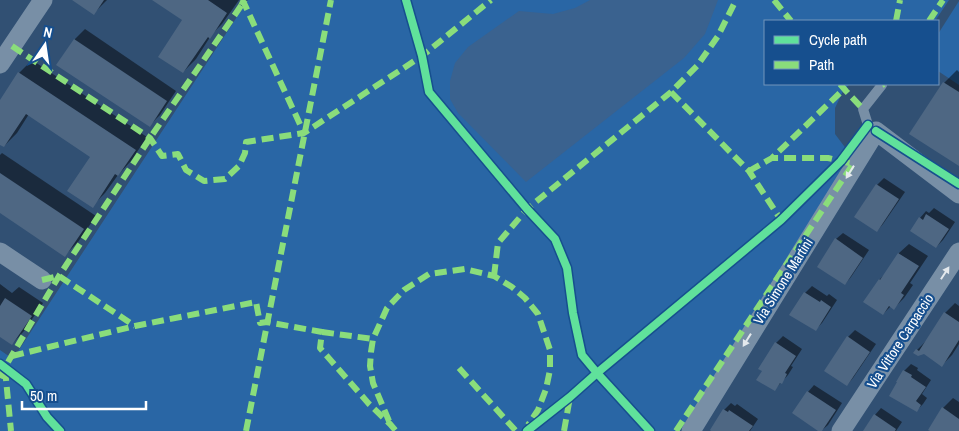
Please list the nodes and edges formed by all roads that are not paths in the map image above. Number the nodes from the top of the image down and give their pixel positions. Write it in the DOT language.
graph roads {
  1 [pos="43,0"];
  2 [pos="0,64"];
  3 [pos="882,85"];
  4 [pos="876,131"];
  5 [pos="959,194"];
  6 [pos="0,252"];
  7 [pos="959,252"];
  8 [pos="42,280"];
  9 [pos="691,431"];
  10 [pos="841,431"];
  1 -- 2 [label="street"];
  3 -- 4 [label="lane"];
  4 -- 5 [label="street"];
  4 -- 9 [label="street, Via Simone Martini, one-way"];
  6 -- 8 [label="street"];
  10 -- 7 [label="street, Via Vittore Carpaccio, one-way"];
}
